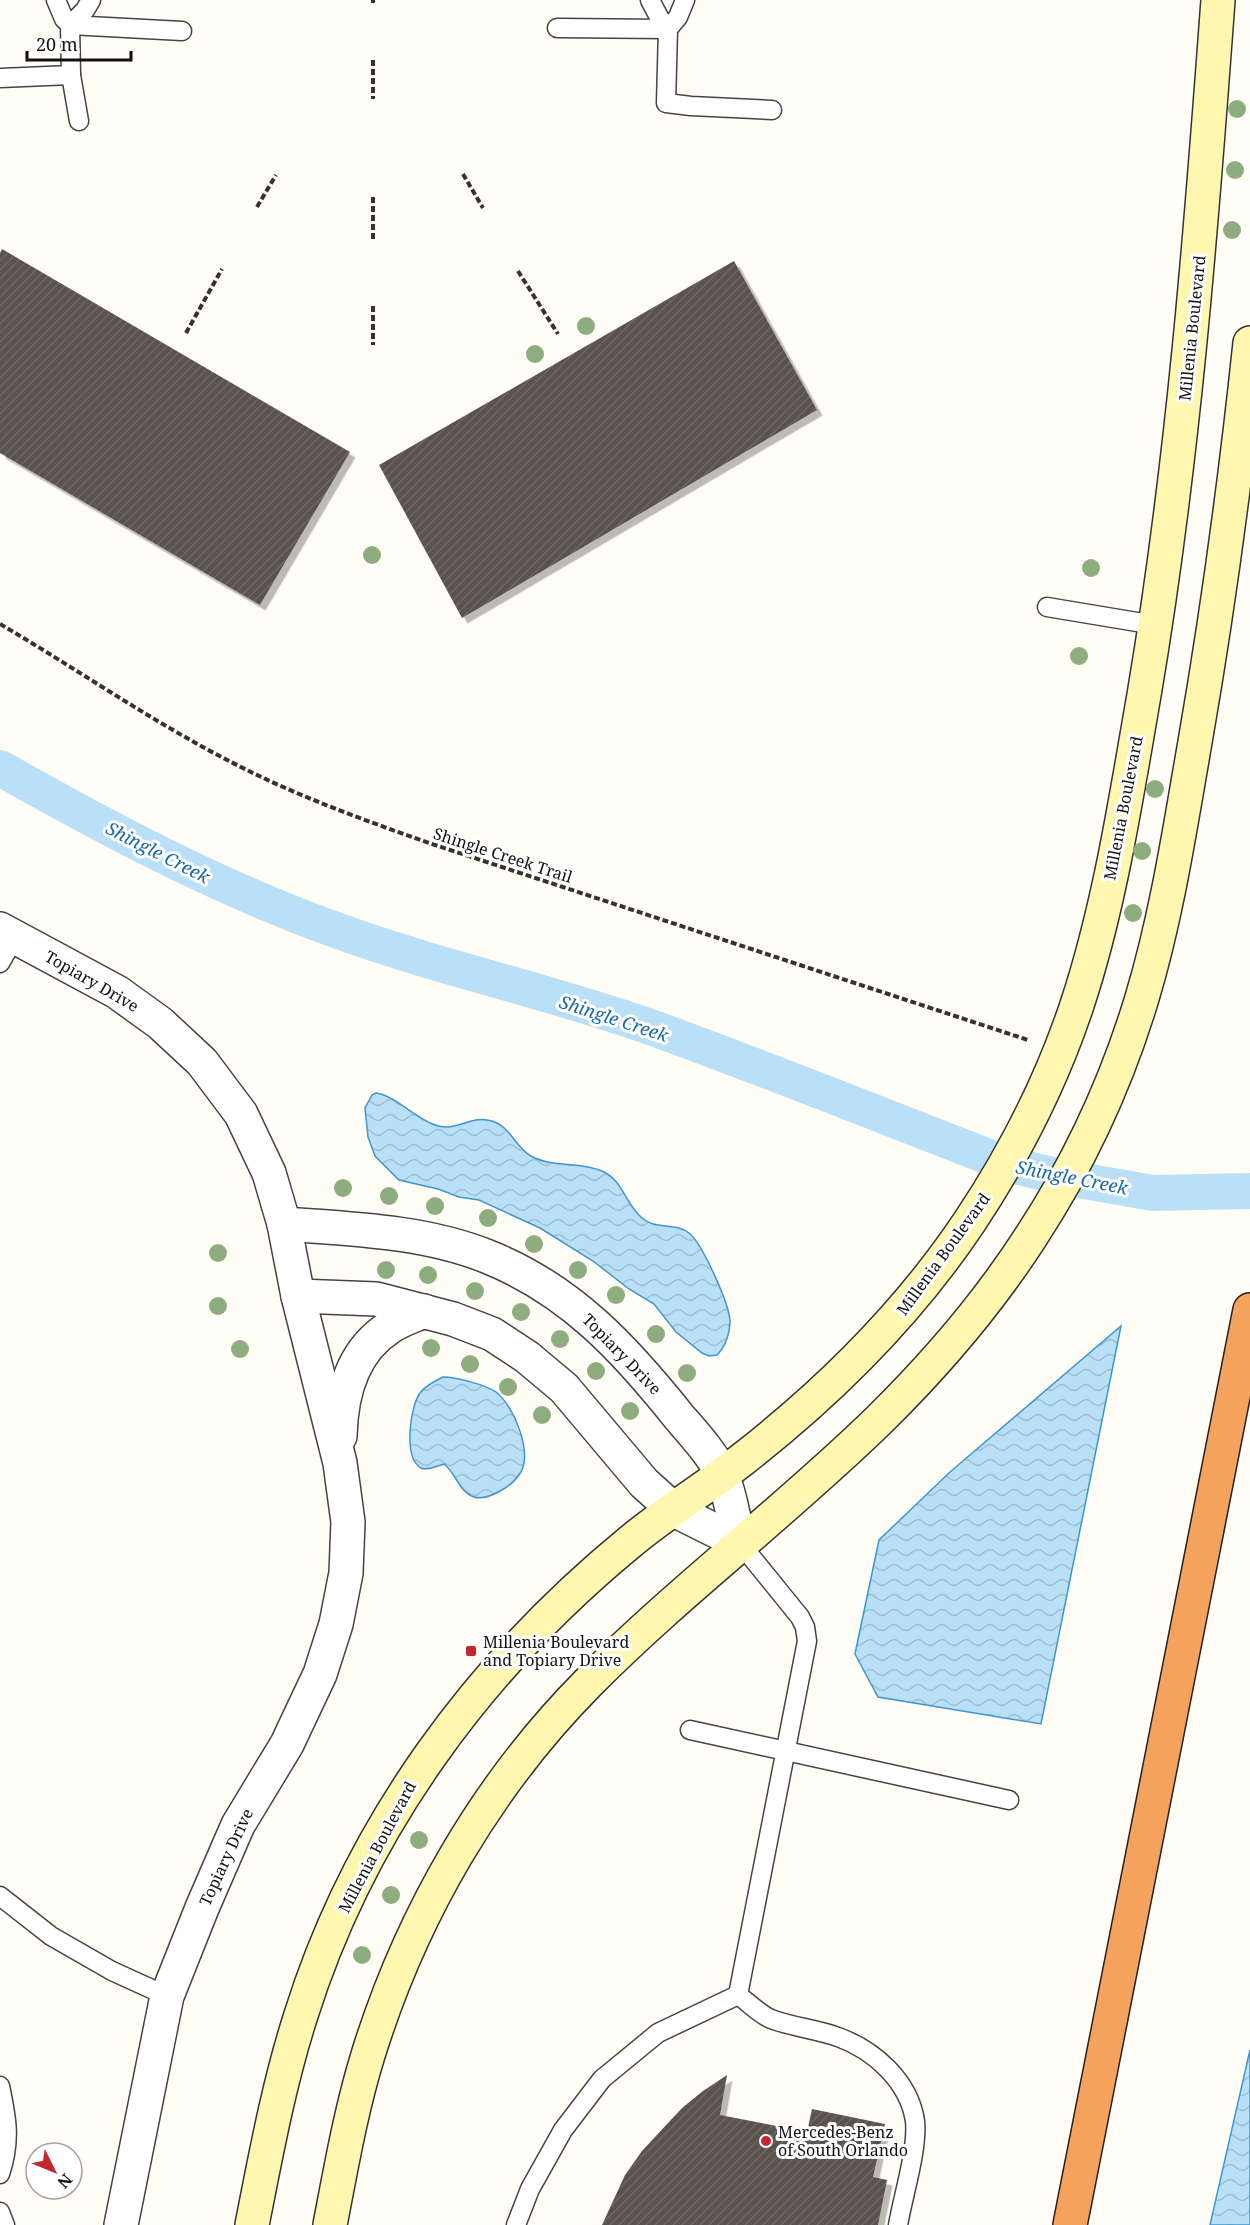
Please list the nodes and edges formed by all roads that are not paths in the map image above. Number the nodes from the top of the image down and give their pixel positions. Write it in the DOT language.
graph roads {
  1 [pos="56,0"];
  2 [pos="91,0"];
  3 [pos="650,0"];
  4 [pos="685,0"];
  5 [pos="1218,0"];
  6 [pos="70,25"];
  7 [pos="557,28"];
  8 [pos="668,29"];
  9 [pos="182,31"];
  10 [pos="71,75"];
  11 [pos="0,78"];
  12 [pos="772,110"];
  13 [pos="79,121"];
  14 [pos="1250,342"];
  15 [pos="1047,607"];
  16 [pos="1155,625"];
  17 [pos="5,943"];
  18 [pos="284,1224"];
  19 [pos="298,1296"];
  20 [pos="1250,1310"];
  21 [pos="424,1311"];
  22 [pos="340,1463"];
  23 [pos="722,1475"];
  24 [pos="674,1510"];
  25 [pos="740,1543"];
  26 [pos="690,1730"];
  27 [pos="785,1752"];
  28 [pos="1009,1800"];
  29 [pos="0,1896"];
  30 [pos="738,1995"];
  31 [pos="168,1996"];
  32 [pos="0,2086"];
  33 [pos="0,2174"];
  34 [pos="0,2212"];
  35 [pos="5,2225"];
  36 [pos="121,2225"];
  37 [pos="252,2225"];
  38 [pos="330,2225"];
  39 [pos="516,2225"];
  40 [pos="898,2225"];
  41 [pos="1070,2225"];
  1 -- 6 [label="lane"];
  2 -- 6 [label="lane"];
  3 -- 8 [label="lane"];
  4 -- 8 [label="lane"];
  5 -- 16 [label="street, Millenia Boulevard"];
  6 -- 9 [label="lane"];
  6 -- 10 [label="lane"];
  7 -- 8 [label="lane"];
  8 -- 12 [label="lane"];
  10 -- 11 [label="lane"];
  10 -- 13 [label="lane"];
  14 -- 25 [label="street"];
  15 -- 16 [label="lane"];
  16 -- 23 [label="street, Millenia Boulevard"];
  17 -- 18 [label="street, Topiary Drive"];
  18 -- 19 [label="street, Topiary Drive"];
  18 -- 23 [label="street, Topiary Drive"];
  19 -- 21 [label="street"];
  19 -- 22 [label="street, Topiary Drive"];
  20 -- 41 [label="highway"];
  21 -- 22 [label="street, Topiary Drive"];
  21 -- 24 [label="street"];
  22 -- 31 [label="street, Topiary Drive"];
  23 -- 24 [label="street, Millenia Boulevard"];
  23 -- 25 [label="street, Topiary Drive"];
  24 -- 25 [label="street"];
  24 -- 37 [label="street, Millenia Boulevard"];
  25 -- 27 [label="lane"];
  25 -- 38 [label="street"];
  26 -- 27 [label="lane"];
  27 -- 28 [label="lane"];
  27 -- 30 [label="lane"];
  29 -- 31 [label="lane"];
  30 -- 39 [label="lane"];
  30 -- 40 [label="lane"];
  31 -- 36 [label="street, Topiary Drive"];
  32 -- 33 [label="lane"];
  34 -- 35 [label="lane"];
}
